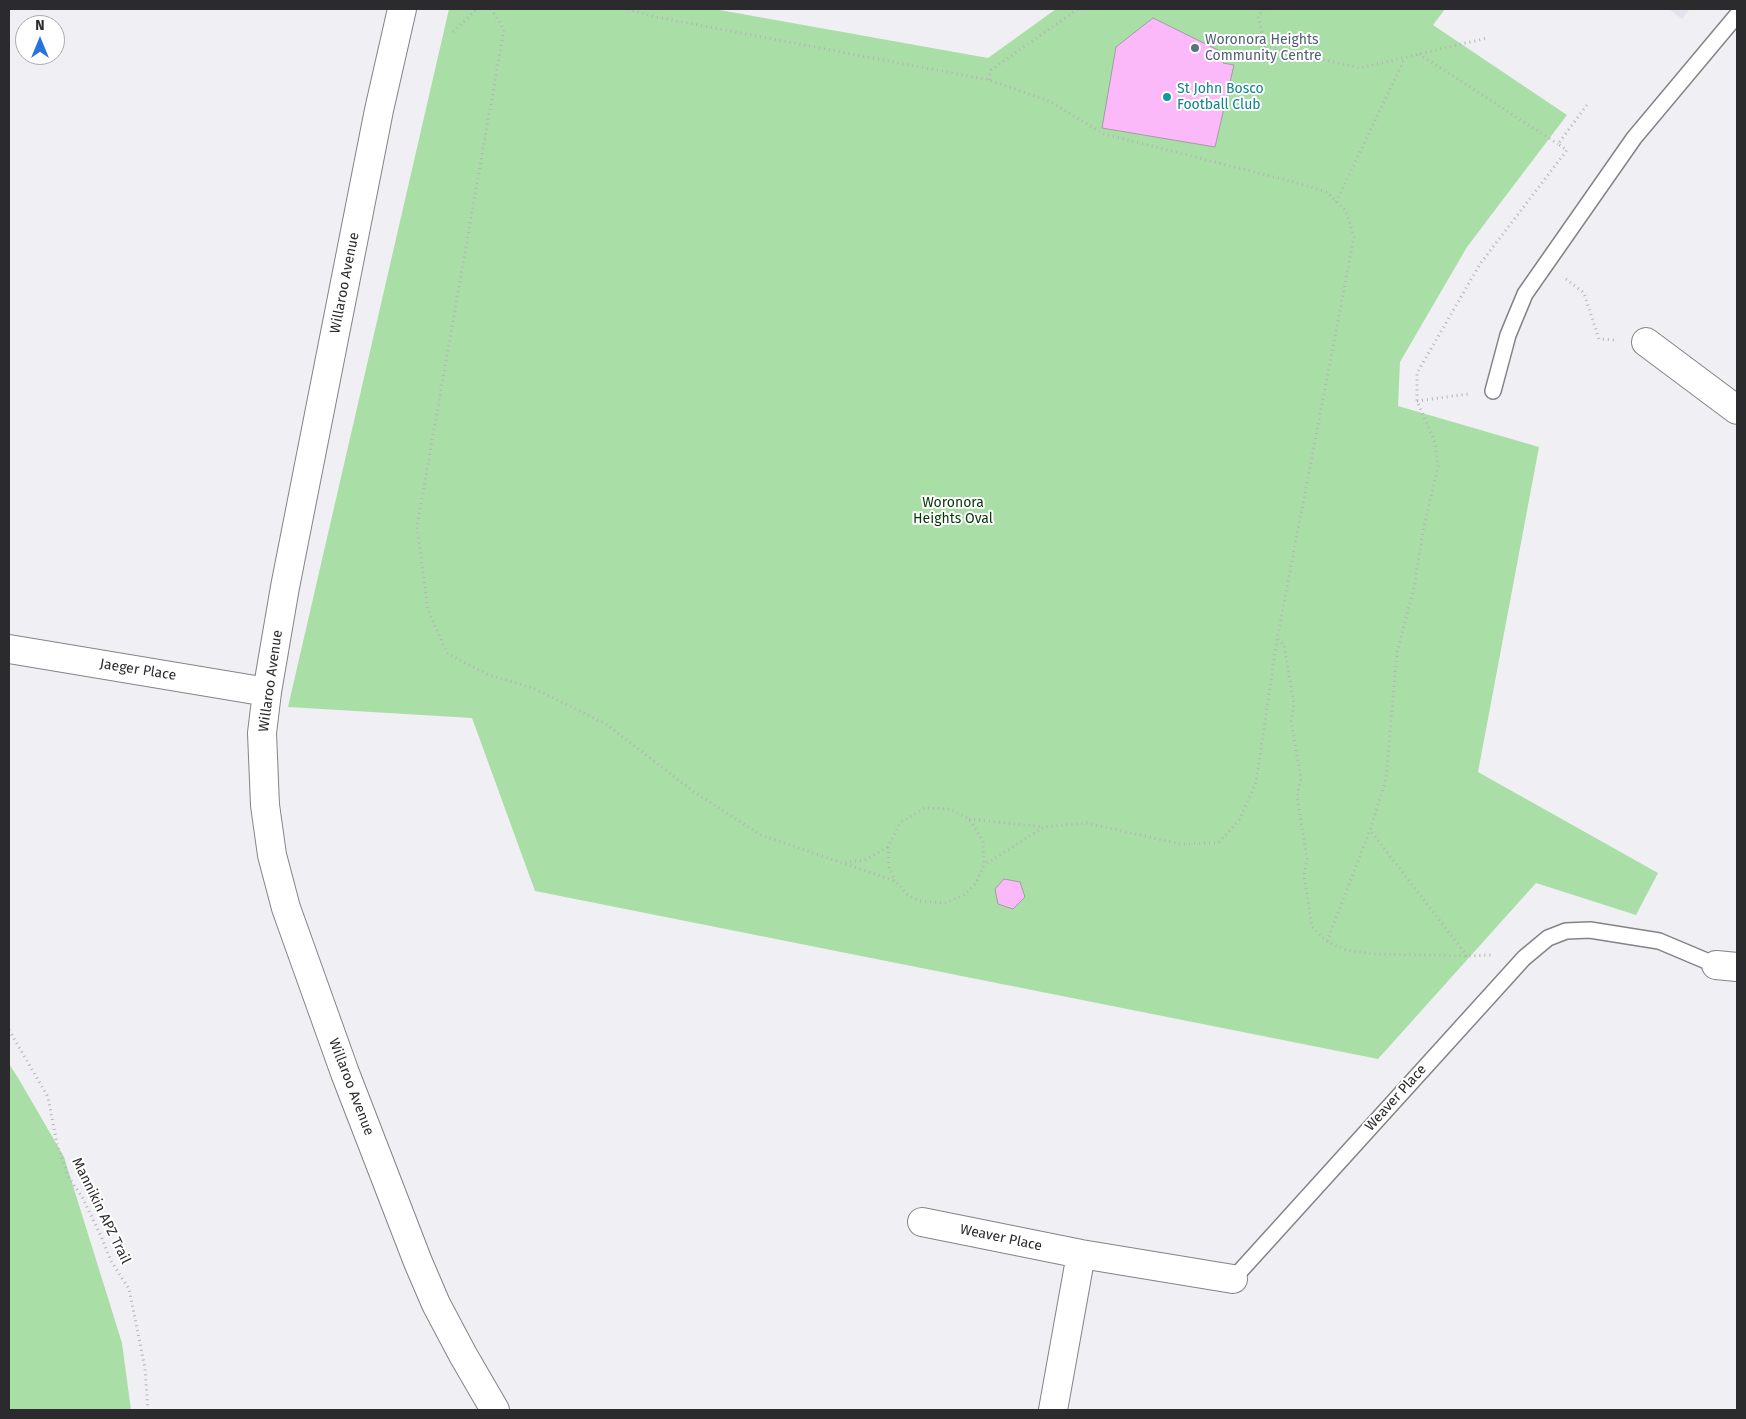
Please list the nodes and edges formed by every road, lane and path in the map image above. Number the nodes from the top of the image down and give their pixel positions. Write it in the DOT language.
graph roads {
  1 [pos="402,9"];
  2 [pos="477,9"];
  3 [pos="492,9"];
  4 [pos="628,9"];
  5 [pos="1078,9"];
  6 [pos="1264,9"];
  7 [pos="1737,15"];
  8 [pos="453,32"];
  9 [pos="1487,38"];
  10 [pos="1419,54"];
  11 [pos="1406,58"];
  12 [pos="988,80"];
  13 [pos="1587,105"];
  14 [pos="1558,144"];
  15 [pos="1336,202"];
  16 [pos="1545,264"];
  17 [pos="1646,342"];
  18 [pos="1493,391"];
  19 [pos="1417,401"];
  20 [pos="1737,410"];
  21 [pos="1277,639"];
  22 [pos="9,649"];
  23 [pos="267,692"];
  24 [pos="969,819"];
  25 [pos="1044,827"];
  26 [pos="1370,830"];
  27 [pos="888,847"];
  28 [pos="842,862"];
  29 [pos="984,865"];
  30 [pos="895,881"];
  31 [pos="1326,941"];
  32 [pos="1467,956"];
  33 [pos="1524,958"];
  34 [pos="1727,966"];
  35 [pos="9,1030"];
  36 [pos="922,1222"];
  37 [pos="1081,1254"];
  38 [pos="1233,1279"];
  39 [pos="148,1410"];
  40 [pos="495,1410"];
  41 [pos="1053,1410"];
  1 -- 23 [label="street, Willaroo Avenue"];
  2 -- 8 [label="path"];
  3 -- 28 [label="path"];
  4 -- 12 [label="path"];
  5 -- 12 [label="path"];
  6 -- 11 [label="path"];
  7 -- 16 [label="lane"];
  9 -- 10 [label="path"];
  10 -- 11 [label="path"];
  10 -- 14 [label="path"];
  11 -- 15 [label="path"];
  12 -- 15 [label="path"];
  13 -- 14 [label="path"];
  14 -- 19 [label="path"];
  15 -- 21 [label="path"];
  16 -- 17 [label="path"];
  16 -- 18 [label="lane"];
  17 -- 20 [label="street"];
  18 -- 19 [label="path"];
  19 -- 26 [label="path"];
  21 -- 25 [label="path"];
  21 -- 31 [label="path"];
  22 -- 23 [label="street, Jaeger Place"];
  23 -- 40 [label="street, Willaroo Avenue"];
  24 -- 25 [label="path"];
  24 -- 27 [label="path"];
  24 -- 29 [label="path"];
  25 -- 29 [label="path"];
  26 -- 31 [label="path"];
  26 -- 32 [label="path"];
  27 -- 28 [label="path"];
  27 -- 30 [label="path"];
  28 -- 30 [label="path"];
  29 -- 30 [label="path"];
  31 -- 32 [label="path"];
  32 -- 33 [label="path"];
  33 -- 34 [label="lane, Weaver Place"];
  33 -- 38 [label="lane, Weaver Place"];
  35 -- 39 [label="path, Mannikin APZ Trail"];
  36 -- 37 [label="street, Weaver Place"];
  37 -- 38 [label="street, Weaver Place"];
  37 -- 41 [label="street"];
}
